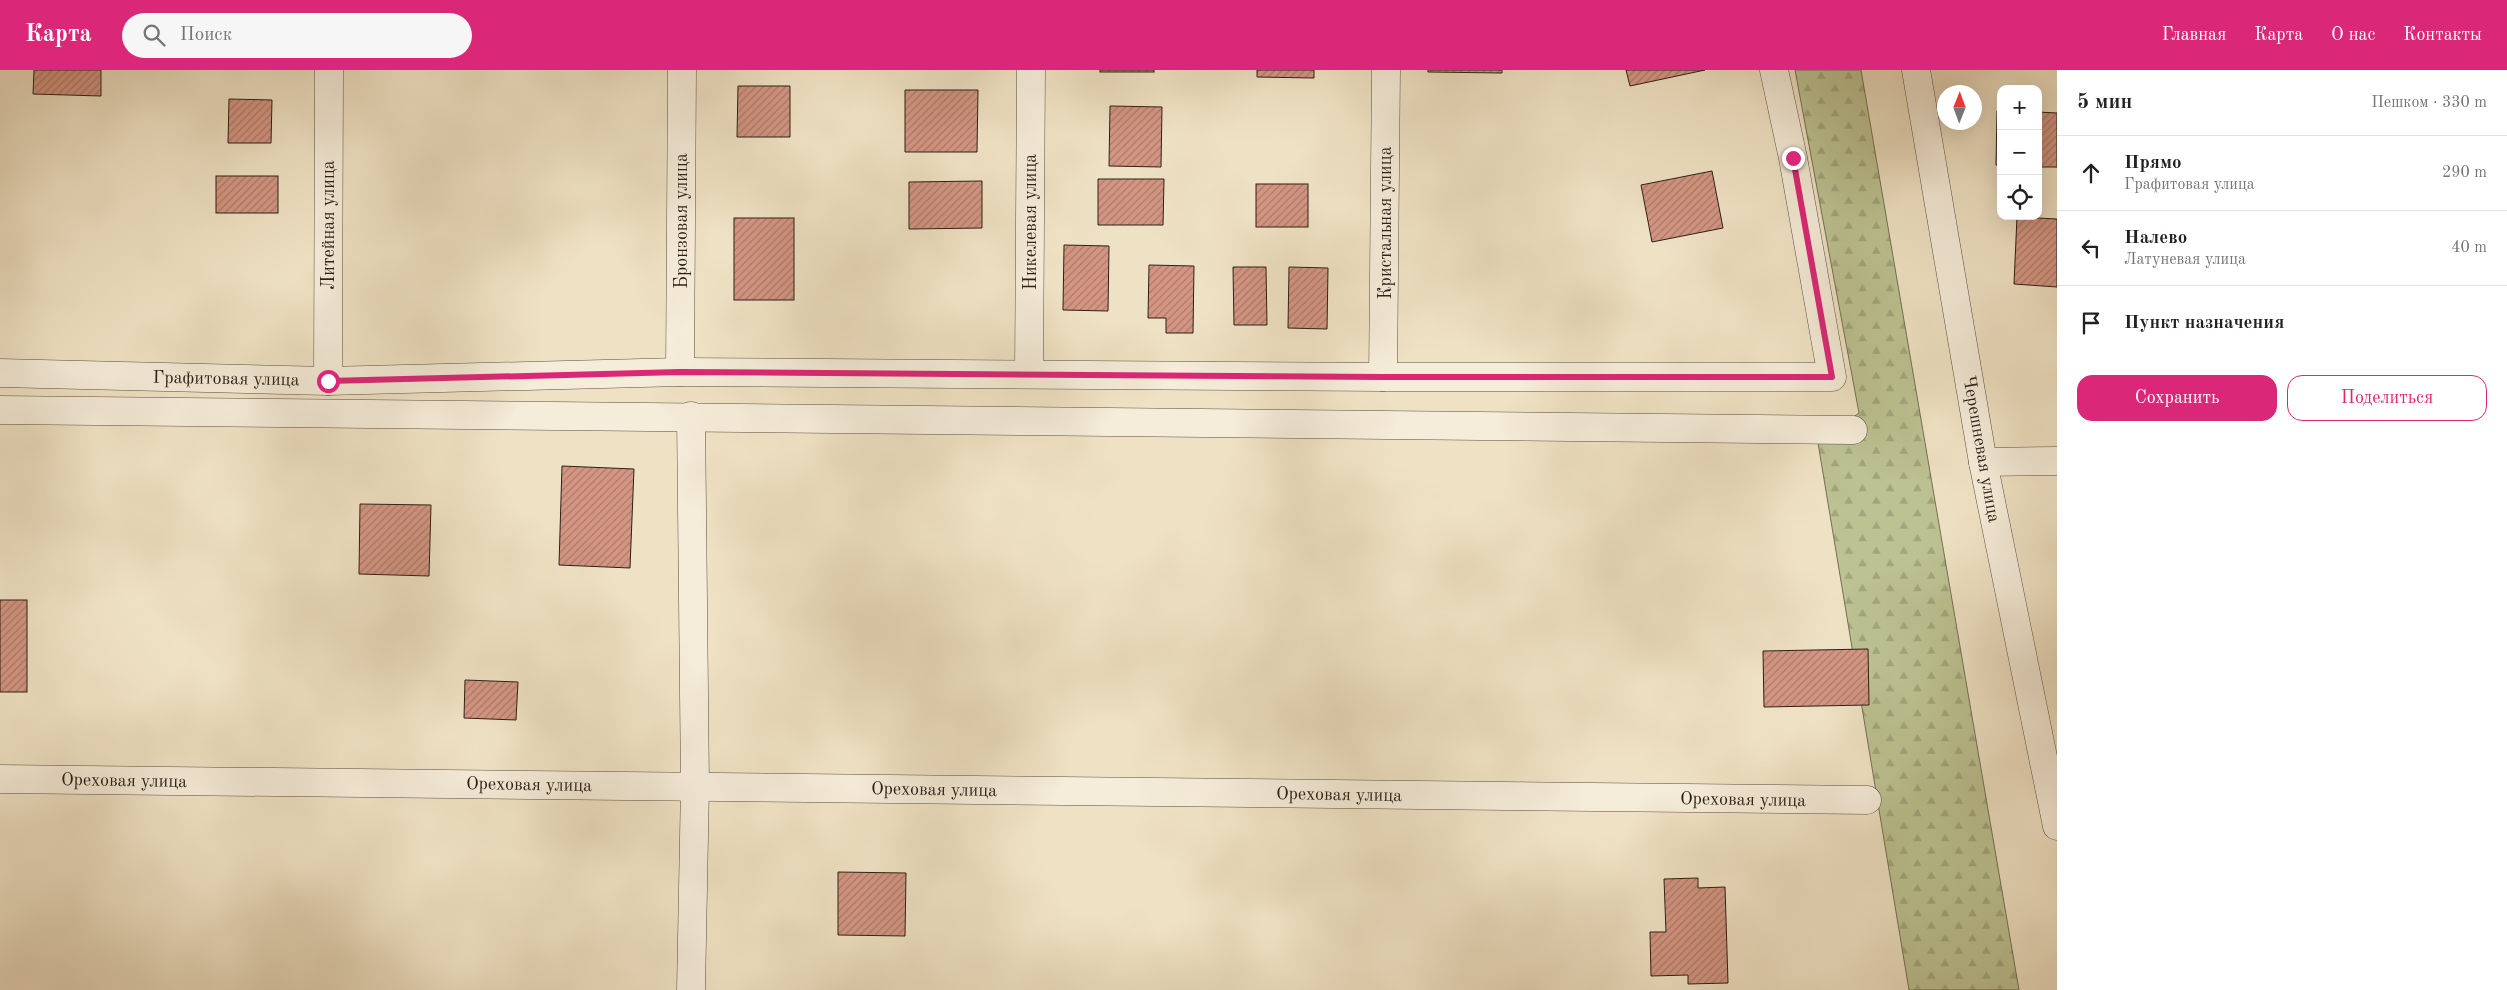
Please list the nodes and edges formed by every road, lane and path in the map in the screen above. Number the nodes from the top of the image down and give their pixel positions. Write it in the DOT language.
graph roads {
  1 [pos="328,70"];
  2 [pos="682,70"];
  3 [pos="1031,70"];
  4 [pos="1386,70"];
  5 [pos="1774,70"];
  6 [pos="1916,70"];
  7 [pos="680,372"];
  8 [pos="0,373"];
  9 [pos="1029,374"];
  10 [pos="1383,377"];
  11 [pos="328,381"];
  12 [pos="0,410"];
  13 [pos="691,416"];
  14 [pos="1853,430"];
  15 [pos="2057,461"];
  16 [pos="1983,462"];
  17 [pos="0,779"];
  18 [pos="695,786"];
  19 [pos="1867,800"];
  20 [pos="2057,826"];
  21 [pos="691,990"];
  1 -- 11 [label="street, Литейная улица"];
  2 -- 7 [label="street, Бронзовая улица"];
  3 -- 9 [label="street, Никелевая улица"];
  4 -- 10 [label="street, Кристальная улица"];
  5 -- 10 [label="street, Графитовая улица"];
  6 -- 16 [label="street, Черешневая улица"];
  7 -- 9 [label="street, Графитовая улица"];
  7 -- 11 [label="street, Графитовая улица"];
  8 -- 11 [label="street, Графитовая улица"];
  9 -- 10 [label="street, Графитовая улица"];
  12 -- 13 [label="street"];
  13 -- 14 [label="street"];
  13 -- 18 [label="street"];
  15 -- 16 [label="street"];
  16 -- 20 [label="street, Черешневая улица"];
  17 -- 18 [label="street, Ореховая улица"];
  18 -- 19 [label="street, Ореховая улица"];
  18 -- 21 [label="street"];
}
